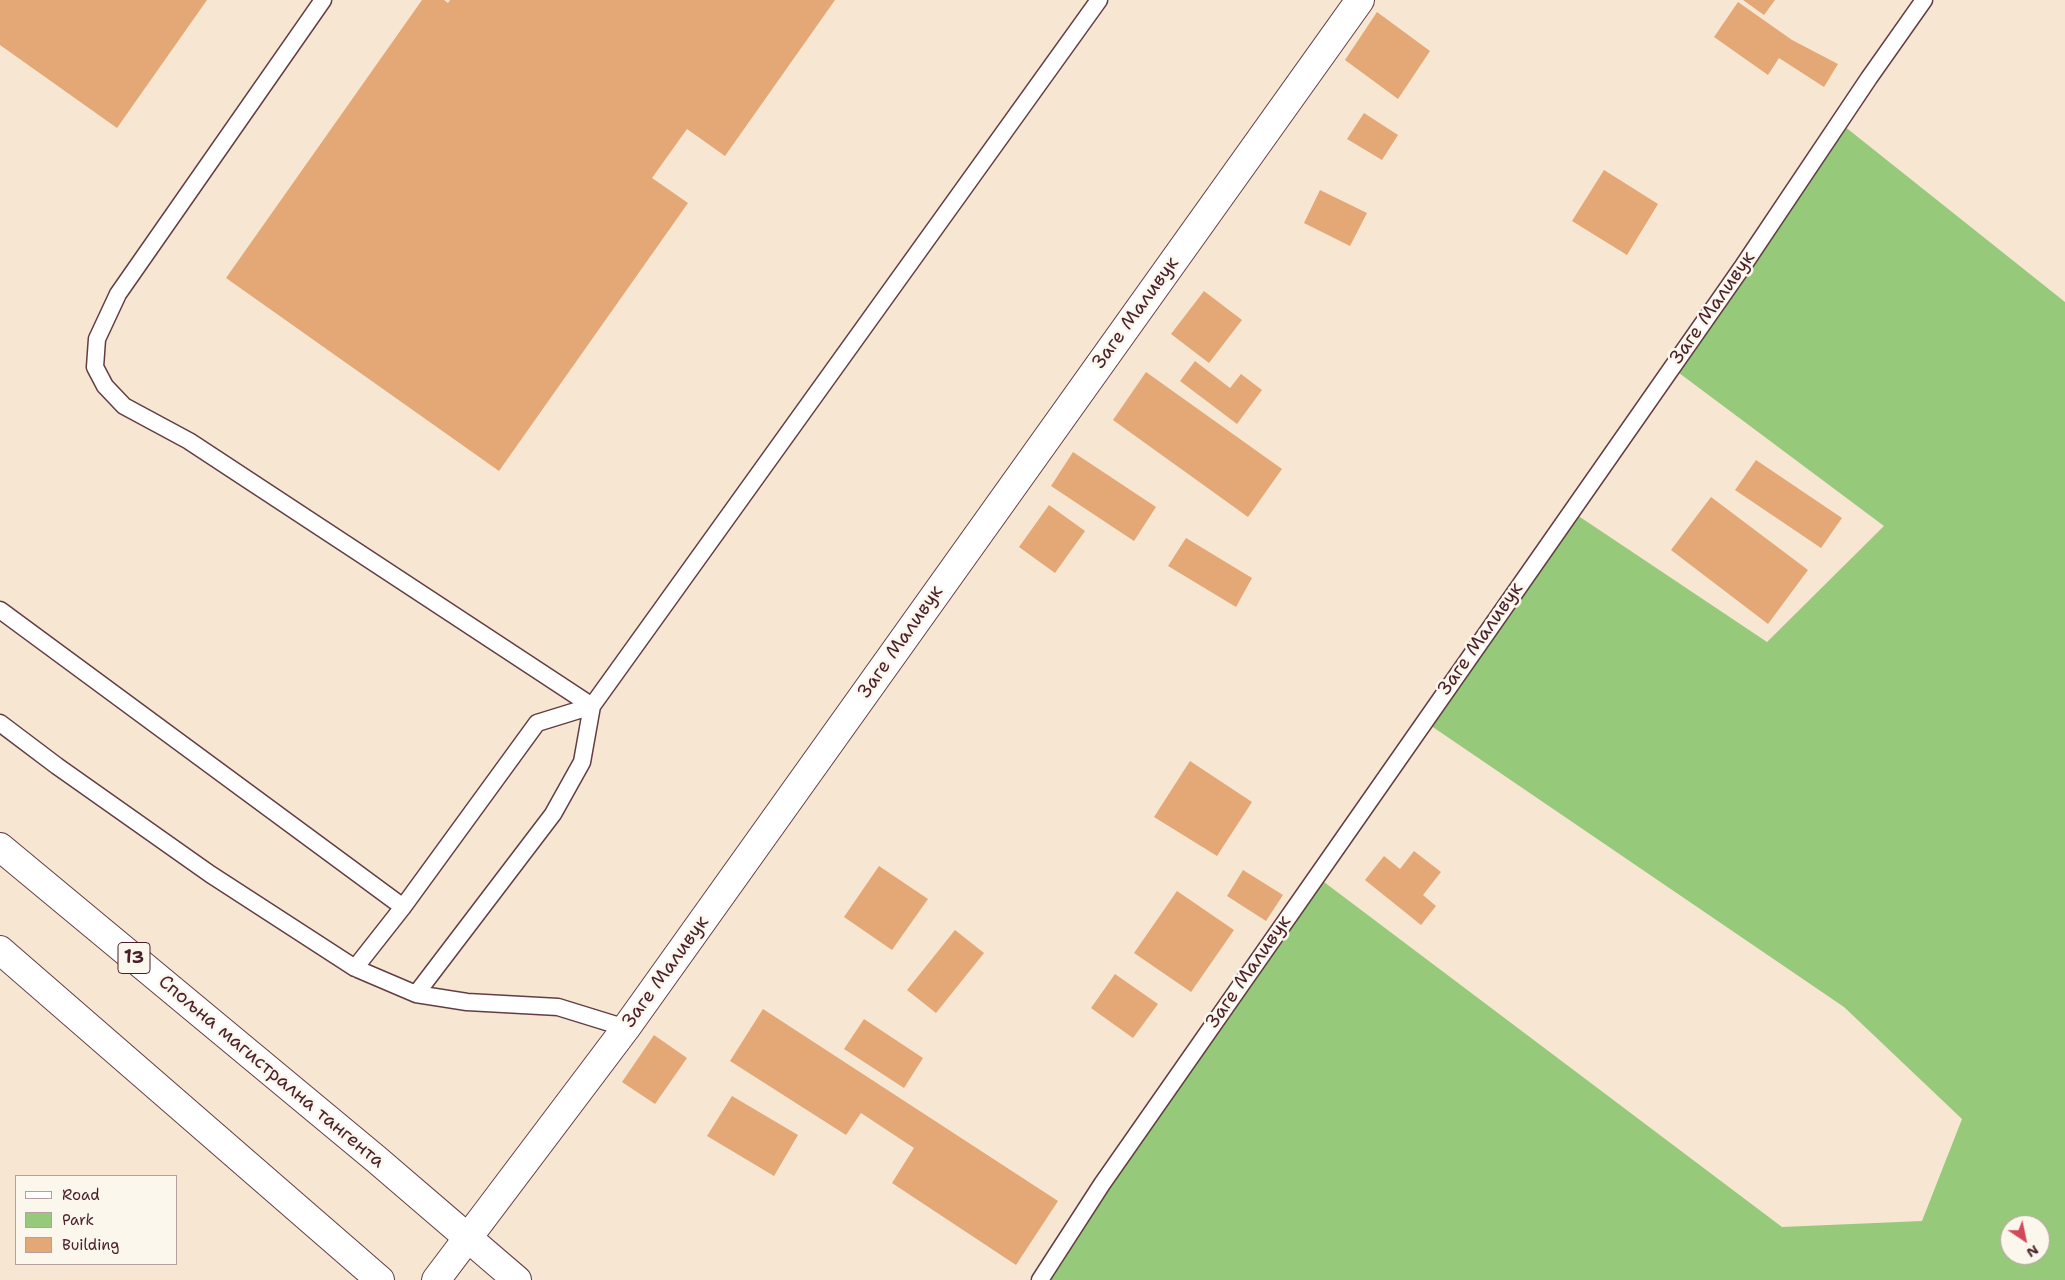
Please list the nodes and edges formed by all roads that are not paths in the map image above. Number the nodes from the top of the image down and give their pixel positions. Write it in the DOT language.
graph roads {
  1 [pos="323,0"];
  2 [pos="1099,0"];
  3 [pos="1360,0"];
  4 [pos="1924,0"];
  5 [pos="0,610"];
  6 [pos="592,706"];
  7 [pos="0,723"];
  8 [pos="0,847"];
  9 [pos="403,907"];
  10 [pos="0,950"];
  11 [pos="355,968"];
  12 [pos="416,994"];
  13 [pos="626,1028"];
  14 [pos="467,1238"];
  15 [pos="380,1280"];
  16 [pos="436,1280"];
  17 [pos="517,1280"];
  18 [pos="1040,1280"];
  1 -- 6 [label="lane"];
  2 -- 6 [label="lane"];
  3 -- 13 [label="main road, Заге Маливук"];
  4 -- 18 [label="lane, Заге Маливук"];
  5 -- 9 [label="lane"];
  6 -- 9 [label="lane"];
  6 -- 12 [label="lane"];
  7 -- 11 [label="lane"];
  8 -- 14 [label="main road, Спољна магистрална тангента / 13"];
  9 -- 11 [label="lane"];
  10 -- 15 [label="main road"];
  11 -- 12 [label="lane"];
  12 -- 13 [label="lane"];
  13 -- 14 [label="main road, Заге Маливук"];
  14 -- 16 [label="main road, Заге Маливук"];
  14 -- 17 [label="main road, Спољна магистрална тангента / 13"];
}
